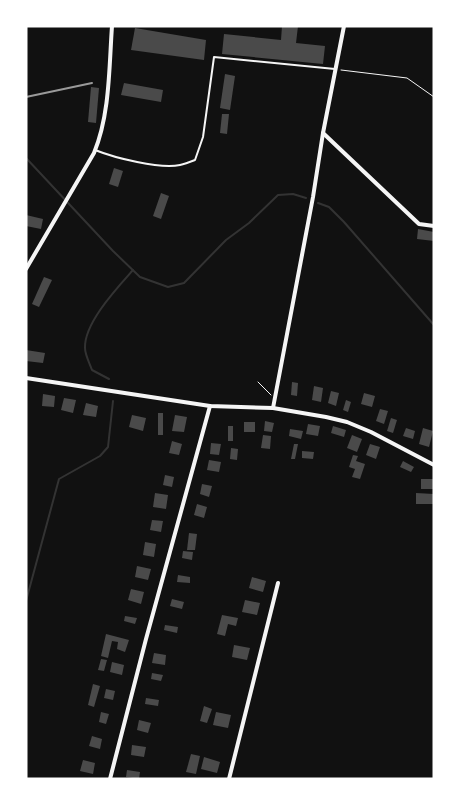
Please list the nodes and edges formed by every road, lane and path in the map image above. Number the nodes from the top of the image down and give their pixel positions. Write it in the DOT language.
graph roads {
  1 [pos="112,26"];
  2 [pos="344,26"];
  3 [pos="335,69"];
  4 [pos="434,97"];
  5 [pos="323,133"];
  6 [pos="95,150"];
  7 [pos="434,226"];
  8 [pos="26,269"];
  9 [pos="26,378"];
  10 [pos="258,382"];
  11 [pos="275,398"];
  12 [pos="210,406"];
  13 [pos="273,408"];
  14 [pos="434,465"];
  15 [pos="278,583"];
  16 [pos="110,779"];
  17 [pos="229,779"];
  1 -- 6 [label="street"];
  2 -- 3 [label="street"];
  3 -- 4 [label="path"];
  3 -- 5 [label="street"];
  3 -- 6 [label="lane"];
  5 -- 7 [label="street"];
  5 -- 11 [label="street"];
  6 -- 8 [label="street"];
  9 -- 12 [label="street"];
  10 -- 11 [label="path"];
  11 -- 13 [label="street"];
  12 -- 13 [label="street"];
  12 -- 16 [label="street"];
  13 -- 14 [label="street"];
  15 -- 17 [label="street"];
}
